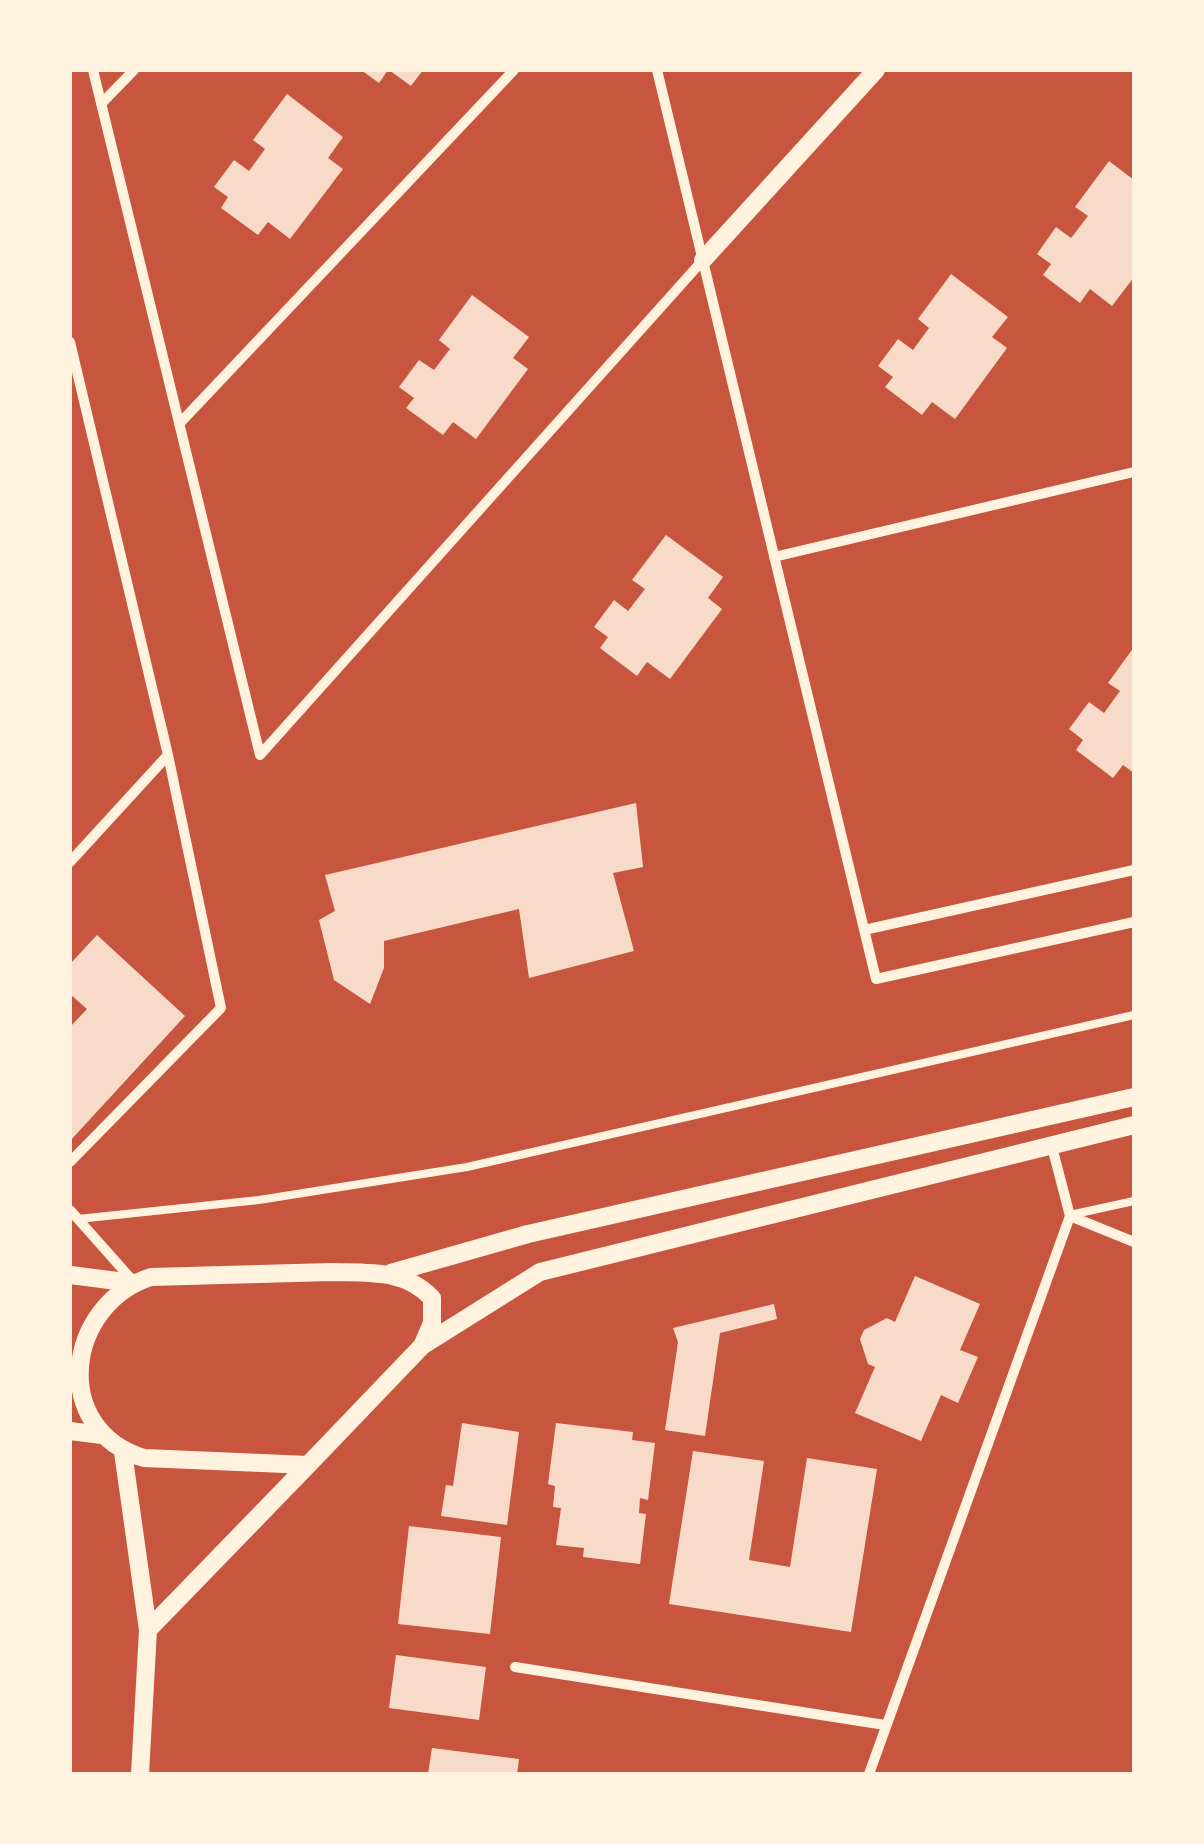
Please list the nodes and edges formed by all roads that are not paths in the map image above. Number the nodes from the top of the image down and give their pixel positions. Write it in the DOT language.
graph roads {
  1 [pos="94,70"];
  2 [pos="134,70"];
  3 [pos="514,70"];
  4 [pos="658,70"];
  5 [pos="876,70"];
  6 [pos="102,104"];
  7 [pos="703,260"];
  8 [pos="70,342"];
  9 [pos="80,383"];
  10 [pos="70,394"];
  11 [pos="179,424"];
  12 [pos="1134,472"];
  13 [pos="774,557"];
  14 [pos="168,755"];
  15 [pos="70,862"];
  16 [pos="1134,870"];
  17 [pos="1134,922"];
  18 [pos="864,930"];
  19 [pos="1134,1015"];
  20 [pos="1134,1097"];
  21 [pos="1134,1125"];
  22 [pos="1051,1143"];
  23 [pos="70,1162"];
  24 [pos="1134,1201"];
  25 [pos="74,1214"];
  26 [pos="1070,1216"];
  27 [pos="1134,1242"];
  28 [pos="70,1274"];
  29 [pos="391,1274"];
  30 [pos="133,1282"];
  31 [pos="422,1346"];
  32 [pos="70,1431"];
  33 [pos="102,1435"];
  34 [pos="124,1452"];
  35 [pos="308,1464"];
  36 [pos="148,1630"];
  37 [pos="515,1667"];
  38 [pos="885,1725"];
  39 [pos="140,1774"];
  40 [pos="870,1774"];
  1 -- 6 [label="street"];
  2 -- 6 [label="street"];
  3 -- 11 [label="street"];
  4 -- 7 [label="street"];
  5 -- 7 [label="street"];
  6 -- 11 [label="street"];
  7 -- 11 [label="street"];
  7 -- 13 [label="street"];
  8 -- 9 [label="street"];
  9 -- 10 [label="street"];
  9 -- 14 [label="street"];
  12 -- 13 [label="street"];
  13 -- 18 [label="street"];
  14 -- 15 [label="street"];
  14 -- 23 [label="street"];
  16 -- 18 [label="street"];
  17 -- 18 [label="street"];
  19 -- 25 [label="lane"];
  20 -- 29 [label="street"];
  21 -- 22 [label="street"];
  22 -- 26 [label="street"];
  22 -- 31 [label="street"];
  24 -- 26 [label="lane"];
  25 -- 30 [label="street"];
  26 -- 27 [label="street"];
  26 -- 38 [label="street"];
  28 -- 30 [label="street"];
  29 -- 30 [label="street"];
  29 -- 31 [label="street"];
  30 -- 33 [label="street"];
  31 -- 35 [label="street"];
  32 -- 33 [label="street"];
  33 -- 34 [label="street"];
  34 -- 35 [label="street"];
  34 -- 36 [label="street"];
  35 -- 36 [label="street"];
  36 -- 39 [label="street"];
  37 -- 38 [label="street"];
  38 -- 40 [label="street"];
}
